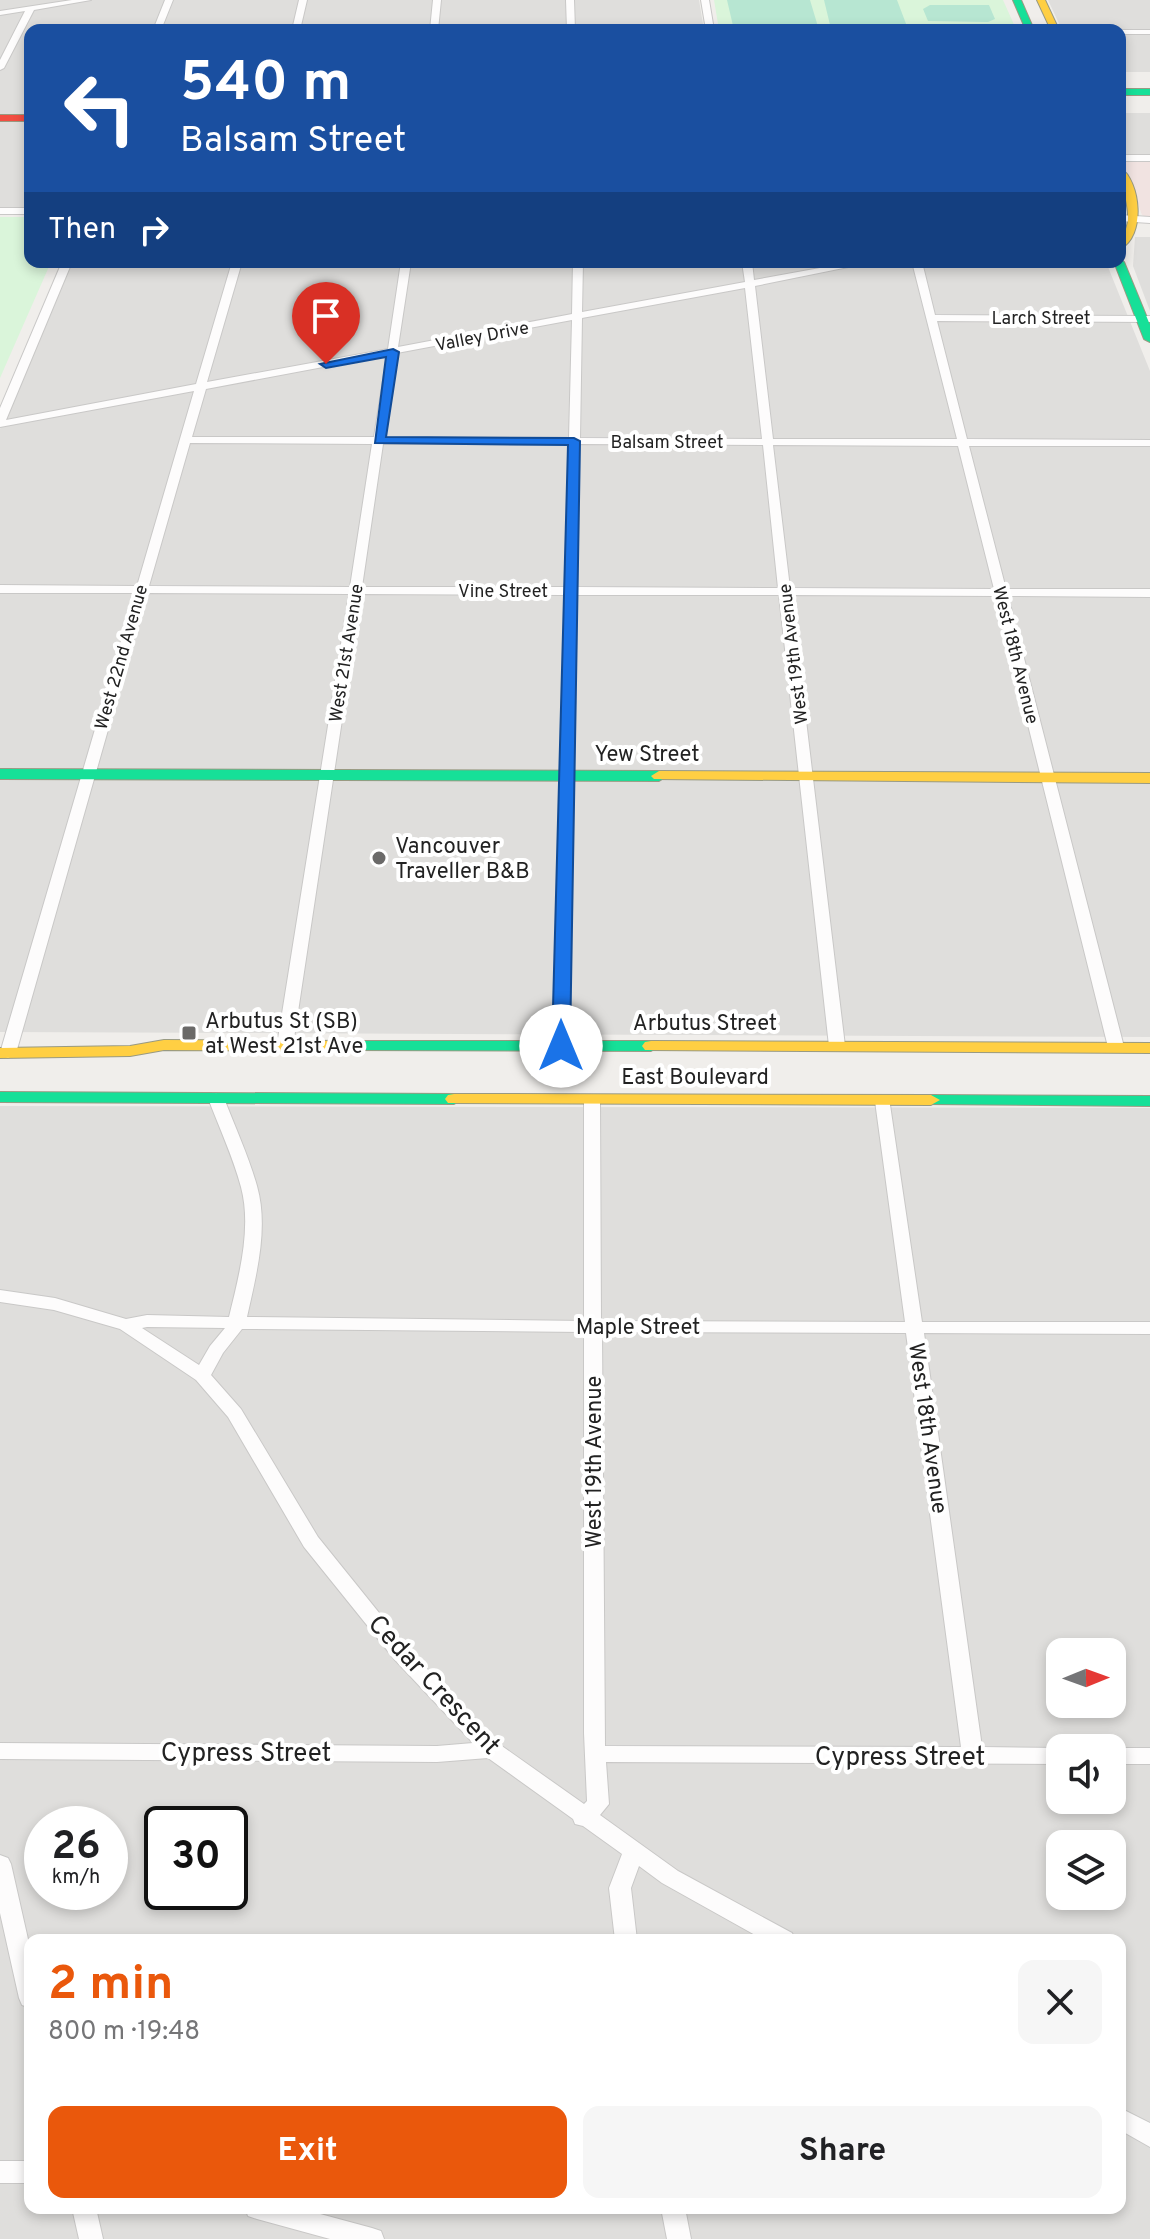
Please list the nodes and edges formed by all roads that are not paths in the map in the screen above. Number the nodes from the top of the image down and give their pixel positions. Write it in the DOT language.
graph roads {
  1 [pos="87,0"];
  2 [pos="169,0"];
  3 [pos="303,0"];
  4 [pos="437,0"];
  5 [pos="570,0"];
  6 [pos="705,0"];
  7 [pos="1017,0"];
  8 [pos="1041,0"];
  9 [pos="31,8"];
  10 [pos="0,13"];
  11 [pos="159,24"];
  12 [pos="297,24"];
  13 [pos="435,24"];
  14 [pos="571,24"];
  15 [pos="709,24"];
  16 [pos="1027,24"];
  17 [pos="1052,24"];
  18 [pos="1126,32"];
  19 [pos="1150,32"];
  20 [pos="13,43"];
  21 [pos="24,43"];
  22 [pos="0,68"];
  23 [pos="1126,92"];
  24 [pos="1150,92"];
  25 [pos="0,118"];
  26 [pos="24,118"];
  27 [pos="1126,158"];
  28 [pos="1150,158"];
  29 [pos="1126,185"];
  30 [pos="0,211"];
  31 [pos="24,211"];
  32 [pos="1135,219"];
  33 [pos="1126,242"];
  34 [pos="64,268"];
  35 [pos="235,268"];
  36 [pos="405,268"];
  37 [pos="578,268"];
  38 [pos="748,268"];
  39 [pos="837,268"];
  40 [pos="918,268"];
  41 [pos="1122,268"];
  42 [pos="749,285"];
  43 [pos="577,317"];
  44 [pos="931,318"];
  45 [pos="1146,319"];
  46 [pos="1150,339"];
  47 [pos="393,352"];
  48 [pos="200,388"];
  49 [pos="0,422"];
  50 [pos="184,440"];
  51 [pos="379,441"];
  52 [pos="574,441"];
  53 [pos="768,442"];
  54 [pos="962,442"];
  55 [pos="1150,443"];
  56 [pos="0,589"];
  57 [pos="141,590"];
  58 [pos="356,590"];
  59 [pos="570,591"];
  60 [pos="785,591"];
  61 [pos="1000,592"];
  62 [pos="1150,593"];
  63 [pos="0,774"];
  64 [pos="87,775"];
  65 [pos="327,776"];
  66 [pos="567,777"];
  67 [pos="807,777"];
  68 [pos="1047,778"];
  69 [pos="1150,778"];
  70 [pos="285,1045"];
  71 [pos="5,1046"];
  72 [pos="561,1046"];
  73 [pos="837,1046"];
  74 [pos="1116,1047"];
  75 [pos="1150,1048"];
  76 [pos="0,1097"];
  77 [pos="216,1098"];
  78 [pos="592,1100"];
  79 [pos="883,1101"];
  80 [pos="1150,1101"];
  81 [pos="0,1296"];
  82 [pos="237,1322"];
  83 [pos="126,1325"];
  84 [pos="592,1326"];
  85 [pos="915,1327"];
  86 [pos="1150,1328"];
  87 [pos="202,1376"];
  88 [pos="492,1750"];
  89 [pos="0,1751"];
  90 [pos="596,1754"];
  91 [pos="973,1756"];
  92 [pos="1046,1756"];
  93 [pos="1126,1756"];
  94 [pos="1150,1756"];
  95 [pos="583,1818"];
  96 [pos="633,1853"];
  97 [pos="0,1864"];
  98 [pos="625,1934"];
  99 [pos="773,1934"];
  100 [pos="24,1971"];
  101 [pos="1126,2122"];
  102 [pos="1150,2136"];
  103 [pos="0,2172"];
  104 [pos="24,2172"];
  105 [pos="85,2214"];
  106 [pos="279,2214"];
  107 [pos="674,2214"];
  108 [pos="91,2239"];
  109 [pos="372,2239"];
  110 [pos="679,2239"];
  1 -- 9 [label="street"];
  2 -- 11 [label="street"];
  3 -- 12 [label="street"];
  4 -- 13 [label="street"];
  5 -- 14 [label="street"];
  6 -- 15 [label="street"];
  7 -- 16 [label="street"];
  8 -- 17 [label="street"];
  9 -- 10 [label="street"];
  9 -- 20 [label="street"];
  18 -- 19 [label="street"];
  20 -- 21 [label="street"];
  20 -- 22 [label="street"];
  23 -- 24 [label="street"];
  25 -- 26 [label="street"];
  27 -- 28 [label="street"];
  29 -- 32 [label="street"];
  30 -- 31 [label="street"];
  32 -- 33 [label="street"];
  34 -- 49 [label="street"];
  35 -- 48 [label="street, West 22nd Avenue"];
  36 -- 47 [label="street, West 21st Avenue"];
  37 -- 43 [label="street"];
  38 -- 42 [label="street, West 19th Avenue"];
  39 -- 42 [label="street, Valley Drive"];
  40 -- 44 [label="street, West 18th Avenue"];
  41 -- 45 [label="street"];
  42 -- 43 [label="street, Valley Drive"];
  42 -- 53 [label="street, West 19th Avenue"];
  43 -- 47 [label="street, Valley Drive"];
  43 -- 52 [label="street"];
  44 -- 45 [label="street, Larch Street"];
  44 -- 54 [label="street, West 18th Avenue"];
  45 -- 46 [label="street"];
  47 -- 48 [label="street, Valley Drive"];
  47 -- 51 [label="street, West 21st Avenue"];
  48 -- 49 [label="street, Valley Drive"];
  48 -- 50 [label="street, West 22nd Avenue"];
  50 -- 51 [label="street, Balsam Street"];
  50 -- 57 [label="street, West 22nd Avenue"];
  51 -- 52 [label="street, Balsam Street"];
  51 -- 58 [label="street, West 21st Avenue"];
  52 -- 53 [label="street, Balsam Street"];
  52 -- 59 [label="street"];
  53 -- 54 [label="street, Balsam Street"];
  53 -- 60 [label="street, West 19th Avenue"];
  54 -- 55 [label="street, Balsam Street"];
  54 -- 61 [label="street, West 18th Avenue"];
  56 -- 57 [label="street, Vine Street"];
  57 -- 58 [label="street, Vine Street"];
  57 -- 64 [label="street, West 22nd Avenue"];
  58 -- 59 [label="street, Vine Street"];
  58 -- 65 [label="street, West 21st Avenue"];
  59 -- 60 [label="street, Vine Street"];
  59 -- 66 [label="street"];
  60 -- 61 [label="street, Vine Street"];
  60 -- 67 [label="street, West 19th Avenue"];
  61 -- 62 [label="street, Vine Street"];
  61 -- 68 [label="street, West 18th Avenue"];
  63 -- 64 [label="street, Yew Street"];
  64 -- 65 [label="street, Yew Street"];
  64 -- 71 [label="street, West 22nd Avenue"];
  65 -- 66 [label="street, Yew Street"];
  65 -- 70 [label="street, West 21st Avenue"];
  66 -- 67 [label="street, Yew Street"];
  66 -- 72 [label="street"];
  67 -- 68 [label="street, Yew Street"];
  67 -- 73 [label="street, West 19th Avenue"];
  68 -- 69 [label="street, Yew Street"];
  68 -- 74 [label="street, West 18th Avenue"];
  70 -- 71 [label="street, Arbutus Street"];
  70 -- 72 [label="street, Arbutus Street"];
  72 -- 73 [label="street, Arbutus Street"];
  73 -- 74 [label="street, Arbutus Street"];
  74 -- 75 [label="street, Arbutus Street"];
  76 -- 77 [label="street, East Boulevard"];
  77 -- 78 [label="street, East Boulevard"];
  77 -- 82 [label="street"];
  78 -- 79 [label="street, East Boulevard"];
  78 -- 84 [label="street, West 19th Avenue"];
  79 -- 80 [label="street, East Boulevard"];
  79 -- 85 [label="street, West 18th Avenue"];
  81 -- 83 [label="street, Cedar Crescent"];
  82 -- 83 [label="street, Maple Street"];
  82 -- 84 [label="street, Maple Street"];
  82 -- 87 [label="street"];
  83 -- 87 [label="street, Cedar Crescent"];
  84 -- 85 [label="street, Maple Street"];
  84 -- 90 [label="street, West 19th Avenue"];
  85 -- 86 [label="street, Maple Street"];
  85 -- 91 [label="street, West 18th Avenue"];
  87 -- 88 [label="street, Cedar Crescent"];
  88 -- 89 [label="street, Cypress Street"];
  88 -- 95 [label="street, Cedar Crescent"];
  90 -- 91 [label="street, Cypress Street"];
  90 -- 95 [label="street, West 19th Avenue"];
  91 -- 92 [label="street, Cypress Street"];
  93 -- 94 [label="street"];
  95 -- 96 [label="street, Cedar Crescent"];
  96 -- 98 [label="street"];
  96 -- 99 [label="street, Cedar Crescent"];
  97 -- 100 [label="street"];
  101 -- 102 [label="street"];
  103 -- 104 [label="street"];
  105 -- 108 [label="street"];
  106 -- 109 [label="street"];
  107 -- 110 [label="street"];
}
